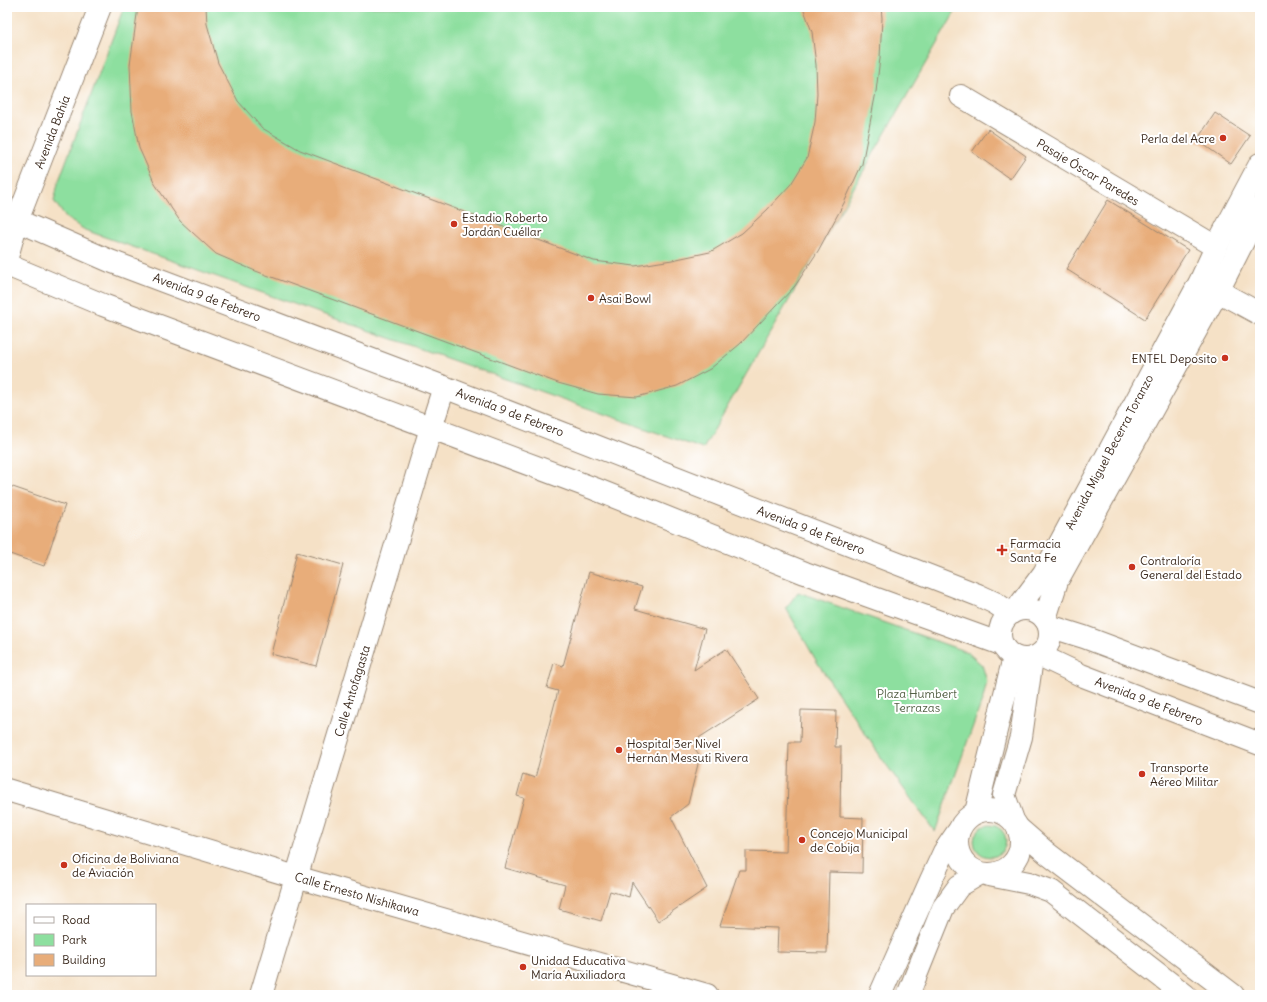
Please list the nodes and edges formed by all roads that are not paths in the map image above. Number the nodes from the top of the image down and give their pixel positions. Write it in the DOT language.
graph roads {
  1 [pos="100,7"];
  2 [pos="961,96"];
  3 [pos="1260,164"];
  4 [pos="1260,208"];
  5 [pos="12,219"];
  6 [pos="1216,247"];
  7 [pos="7,257"];
  8 [pos="7,265"];
  9 [pos="1209,286"];
  10 [pos="1260,314"];
  11 [pos="444,387"];
  12 [pos="431,428"];
  13 [pos="1014,611"];
  14 [pos="1047,623"];
  15 [pos="1022,654"];
  16 [pos="1260,702"];
  17 [pos="1260,744"];
  18 [pos="7,790"];
  19 [pos="976,812"];
  20 [pos="1016,824"];
  21 [pos="957,834"];
  22 [pos="984,874"];
  23 [pos="296,877"];
  24 [pos="261,995"];
  25 [pos="707,995"];
  26 [pos="880,995"];
  27 [pos="908,995"];
  28 [pos="1185,995"];
  29 [pos="1233,995"];
  1 -- 5 [label="street, Avenida Bahía"];
  2 -- 6 [label="street, Pasaje Óscar Paredes"];
  3 -- 6 [label="street, Avenida Miguel Becerra Toranzo"];
  4 -- 9 [label="street, Avenida Miguel Becerra Toranzo"];
  5 -- 7 [label="street, Avenida Bahía"];
  5 -- 11 [label="street, Avenida 9 de Febrero"];
  6 -- 9 [label="street, Avenida Miguel Becerra Toranzo"];
  8 -- 12 [label="street, Avenida 9 de Febrero"];
  9 -- 10 [label="street"];
  9 -- 13 [label="street, Avenida Miguel Becerra Toranzo"];
  9 -- 14 [label="street, Avenida Miguel Becerra Toranzo"];
  11 -- 12 [label="street, Calle Antofagasta"];
  11 -- 13 [label="street, Avenida 9 de Febrero"];
  12 -- 15 [label="street, Avenida 9 de Febrero"];
  12 -- 23 [label="street, Calle Antofagasta"];
  13 -- 14 [label="street"];
  13 -- 15 [label="street"];
  14 -- 15 [label="street"];
  14 -- 16 [label="street"];
  15 -- 17 [label="street, Avenida 9 de Febrero"];
  15 -- 19 [label="street"];
  15 -- 20 [label="street"];
  18 -- 23 [label="street, Calle Ernesto Nishikawa"];
  19 -- 20 [label="street"];
  19 -- 21 [label="street"];
  20 -- 22 [label="street"];
  20 -- 29 [label="street"];
  21 -- 22 [label="street"];
  21 -- 26 [label="street"];
  22 -- 27 [label="street"];
  22 -- 28 [label="street"];
  23 -- 24 [label="street, Calle Antofagasta"];
  23 -- 25 [label="street, Calle Ernesto Nishikawa"];
}
